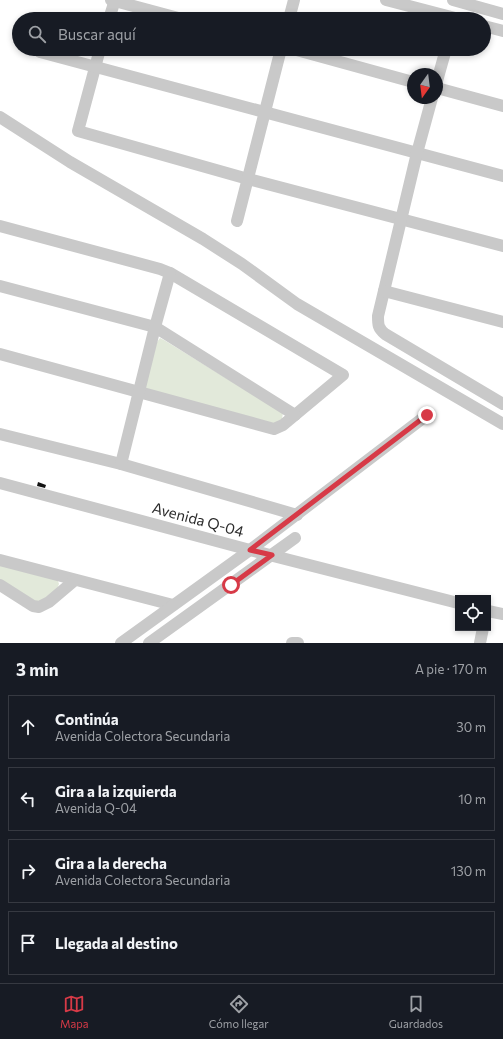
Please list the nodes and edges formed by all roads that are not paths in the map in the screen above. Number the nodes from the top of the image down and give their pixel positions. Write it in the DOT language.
graph roads {
  1 [pos="114,0"];
  2 [pos="294,0"];
  3 [pos="386,0"];
  4 [pos="455,1"];
  5 [pos="111,12"];
  6 [pos="157,12"];
  7 [pos="291,12"];
  8 [pos="430,12"];
  9 [pos="456,12"];
  10 [pos="503,14"];
  11 [pos="491,28"];
  12 [pos="503,31"];
  13 [pos="55,56"];
  14 [pos="98,56"];
  15 [pos="279,56"];
  16 [pos="318,56"];
  17 [pos="444,56"];
  18 [pos="95,67"];
  19 [pos="441,68"];
  20 [pos="407,80"];
  21 [pos="443,90"];
  22 [pos="430,104"];
  23 [pos="503,106"];
  24 [pos="265,112"];
  25 [pos="0,116"];
  26 [pos="418,153"];
  27 [pos="503,176"];
  28 [pos="248,178"];
  29 [pos="402,219"];
  30 [pos="237,221"];
  31 [pos="0,226"];
  32 [pos="503,246"];
  33 [pos="170,273"];
  34 [pos="0,286"];
  35 [pos="384,291"];
  36 [pos="503,322"];
  37 [pos="155,327"];
  38 [pos="0,354"];
  39 [pos="139,391"];
  40 [pos="503,404"];
  41 [pos="295,415"];
  42 [pos="427,415"];
  43 [pos="503,424"];
  44 [pos="0,434"];
  45 [pos="121,464"];
  46 [pos="1,487"];
  47 [pos="297,514"];
  48 [pos="295,538"];
  49 [pos="250,550"];
  50 [pos="272,555"];
  51 [pos="0,560"];
  52 [pos="75,580"];
  53 [pos="0,585"];
  54 [pos="455,602"];
  55 [pos="174,605"];
  56 [pos="491,612"];
  57 [pos="502,614"];
  58 [pos="482,631"];
  59 [pos="121,643"];
  60 [pos="149,643"];
  61 [pos="292,643"];
  62 [pos="298,643"];
  63 [pos="480,643"];
  1 -- 5 [label="street"];
  1 -- 6 [label="street"];
  2 -- 7 [label="street"];
  3 -- 8 [label="street"];
  4 -- 9 [label="street"];
  4 -- 10 [label="street"];
  11 -- 12 [label="street"];
  13 -- 18 [label="street"];
  14 -- 18 [label="street"];
  15 -- 24 [label="street"];
  16 -- 20 [label="street"];
  17 -- 19 [label="street"];
  18 -- 24 [label="street"];
  18 -- 28 [label="street"];
  21 -- 23 [label="street"];
  22 -- 26 [label="street"];
  24 -- 26 [label="street"];
  24 -- 28 [label="street"];
  25 -- 43 [label="street"];
  26 -- 27 [label="street"];
  26 -- 29 [label="street"];
  28 -- 29 [label="street"];
  28 -- 30 [label="street"];
  29 -- 32 [label="street"];
  29 -- 35 [label="street"];
  31 -- 33 [label="street"];
  33 -- 37 [label="street"];
  33 -- 41 [label="street"];
  34 -- 37 [label="street"];
  35 -- 36 [label="street"];
  35 -- 40 [label="street"];
  37 -- 39 [label="street"];
  37 -- 41 [label="street"];
  38 -- 39 [label="street"];
  39 -- 41 [label="street"];
  39 -- 45 [label="street"];
  42 -- 47 [label="street"];
  44 -- 45 [label="street"];
  45 -- 47 [label="street"];
  46 -- 49 [label="street, Avenida Q-04"];
  47 -- 49 [label="street"];
  48 -- 50 [label="street"];
  49 -- 50 [label="street, Avenida Q-04"];
  49 -- 55 [label="street"];
  50 -- 54 [label="street, Avenida Q-04"];
  50 -- 60 [label="street"];
  51 -- 52 [label="street"];
  52 -- 53 [label="street"];
  52 -- 55 [label="street"];
  55 -- 59 [label="street"];
  56 -- 57 [label="street"];
  58 -- 63 [label="street"];
  61 -- 62 [label="street"];
}
